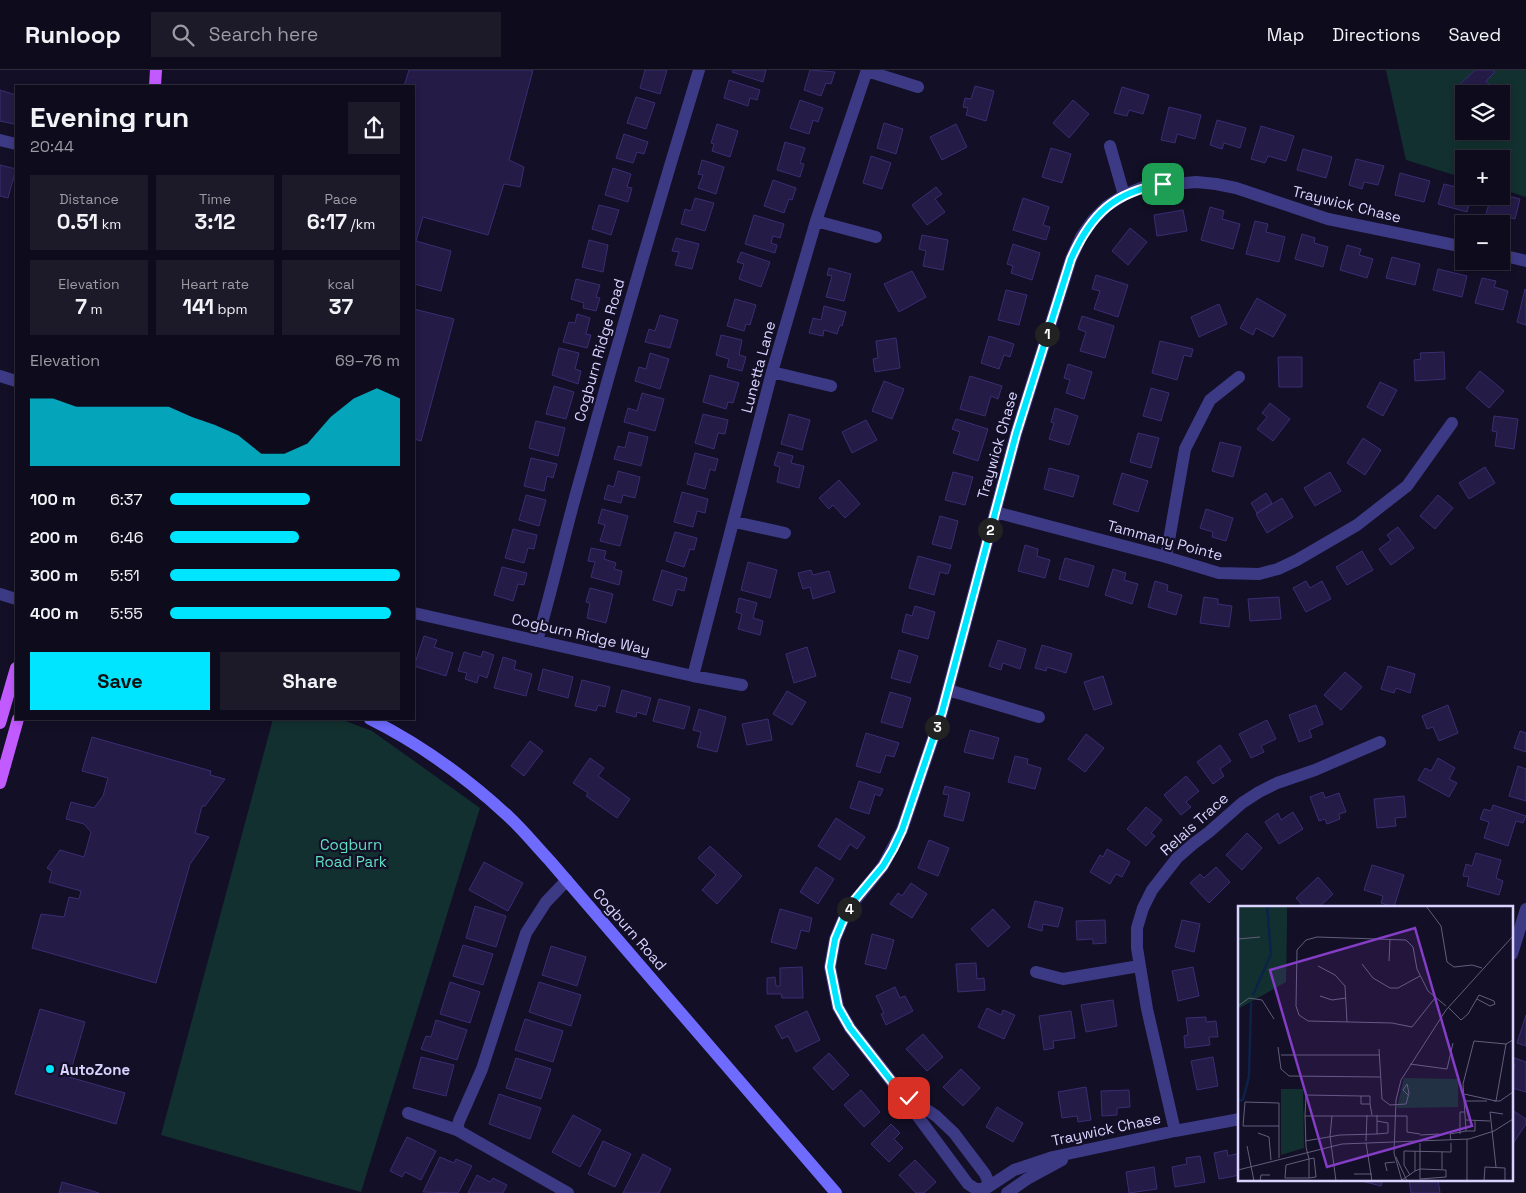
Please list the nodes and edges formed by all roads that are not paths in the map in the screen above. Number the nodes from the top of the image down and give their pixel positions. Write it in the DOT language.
graph roads {
  1 [pos="156,70"];
  2 [pos="699,70"];
  3 [pos="867,70"];
  4 [pos="155,85"];
  5 [pos="918,86"];
  6 [pos="0,140"];
  7 [pos="15,144"];
  8 [pos="1110,146"];
  9 [pos="1124,195"];
  10 [pos="816,221"];
  11 [pos="876,236"];
  12 [pos="1455,246"];
  13 [pos="1510,257"];
  14 [pos="1526,260"];
  15 [pos="772,372"];
  16 [pos="0,376"];
  17 [pos="1239,377"];
  18 [pos="15,381"];
  19 [pos="831,386"];
  20 [pos="1452,423"];
  21 [pos="995,512"];
  22 [pos="734,522"];
  23 [pos="785,533"];
  24 [pos="1166,556"];
  25 [pos="0,594"];
  26 [pos="15,599"];
  27 [pos="415,613"];
  28 [pos="537,640"];
  29 [pos="15,672"];
  30 [pos="693,676"];
  31 [pos="742,685"];
  32 [pos="948,690"];
  33 [pos="1039,717"];
  34 [pos="18,720"];
  35 [pos="372,720"];
  36 [pos="0,724"];
  37 [pos="1380,742"];
  38 [pos="0,783"];
  39 [pos="567,880"];
  40 [pos="1526,909"];
  41 [pos="1514,948"];
  42 [pos="1139,966"];
  43 [pos="1036,972"];
  44 [pos="896,1087"];
  45 [pos="408,1113"];
  46 [pos="1238,1119"];
  47 [pos="457,1130"];
  48 [pos="1175,1131"];
  49 [pos="1080,1151"];
  50 [pos="984,1192"];
  51 [pos="568,1193"];
  52 [pos="836,1193"];
  53 [pos="1007,1193"];
  1 -- 4 [label="main road"];
  2 -- 28 [label="street, Cogburn Ridge Road"];
  3 -- 5 [label="street"];
  3 -- 10 [label="street, Lunetta Lane"];
  6 -- 7 [label="street"];
  8 -- 9 [label="street"];
  9 -- 12 [label="street, Traywick Chase"];
  9 -- 21 [label="street, Traywick Chase"];
  10 -- 11 [label="street"];
  10 -- 15 [label="street, Lunetta Lane"];
  13 -- 14 [label="street"];
  15 -- 19 [label="street"];
  15 -- 22 [label="street, Lunetta Lane"];
  16 -- 18 [label="street"];
  17 -- 24 [label="street"];
  20 -- 24 [label="street, Tammany Pointe"];
  21 -- 24 [label="street, Tammany Pointe"];
  21 -- 32 [label="street, Traywick Chase"];
  22 -- 23 [label="street"];
  22 -- 30 [label="street, Lunetta Lane"];
  25 -- 26 [label="street"];
  27 -- 28 [label="street, Cogburn Ridge Way"];
  28 -- 30 [label="street, Cogburn Ridge Way"];
  29 -- 36 [label="main road"];
  30 -- 31 [label="street, Cogburn Ridge Way"];
  32 -- 33 [label="street"];
  32 -- 44 [label="street, Traywick Chase"];
  34 -- 38 [label="main road"];
  35 -- 39 [label="street, Cogburn Road"];
  37 -- 42 [label="street, Relais Trace"];
  39 -- 47 [label="street"];
  39 -- 52 [label="street, Cogburn Road"];
  40 -- 41 [label="street"];
  42 -- 43 [label="street"];
  42 -- 48 [label="street, Relais Trace"];
  44 -- 50 [label="street, Traywick Chase"];
  44 -- 50 [label="street, Traywick Chase"];
  45 -- 47 [label="street"];
  46 -- 48 [label="street, Traywick Chase"];
  47 -- 51 [label="street"];
  48 -- 49 [label="street, Traywick Chase"];
  49 -- 50 [label="street, Traywick Chase"];
  49 -- 53 [label="street"];
}
